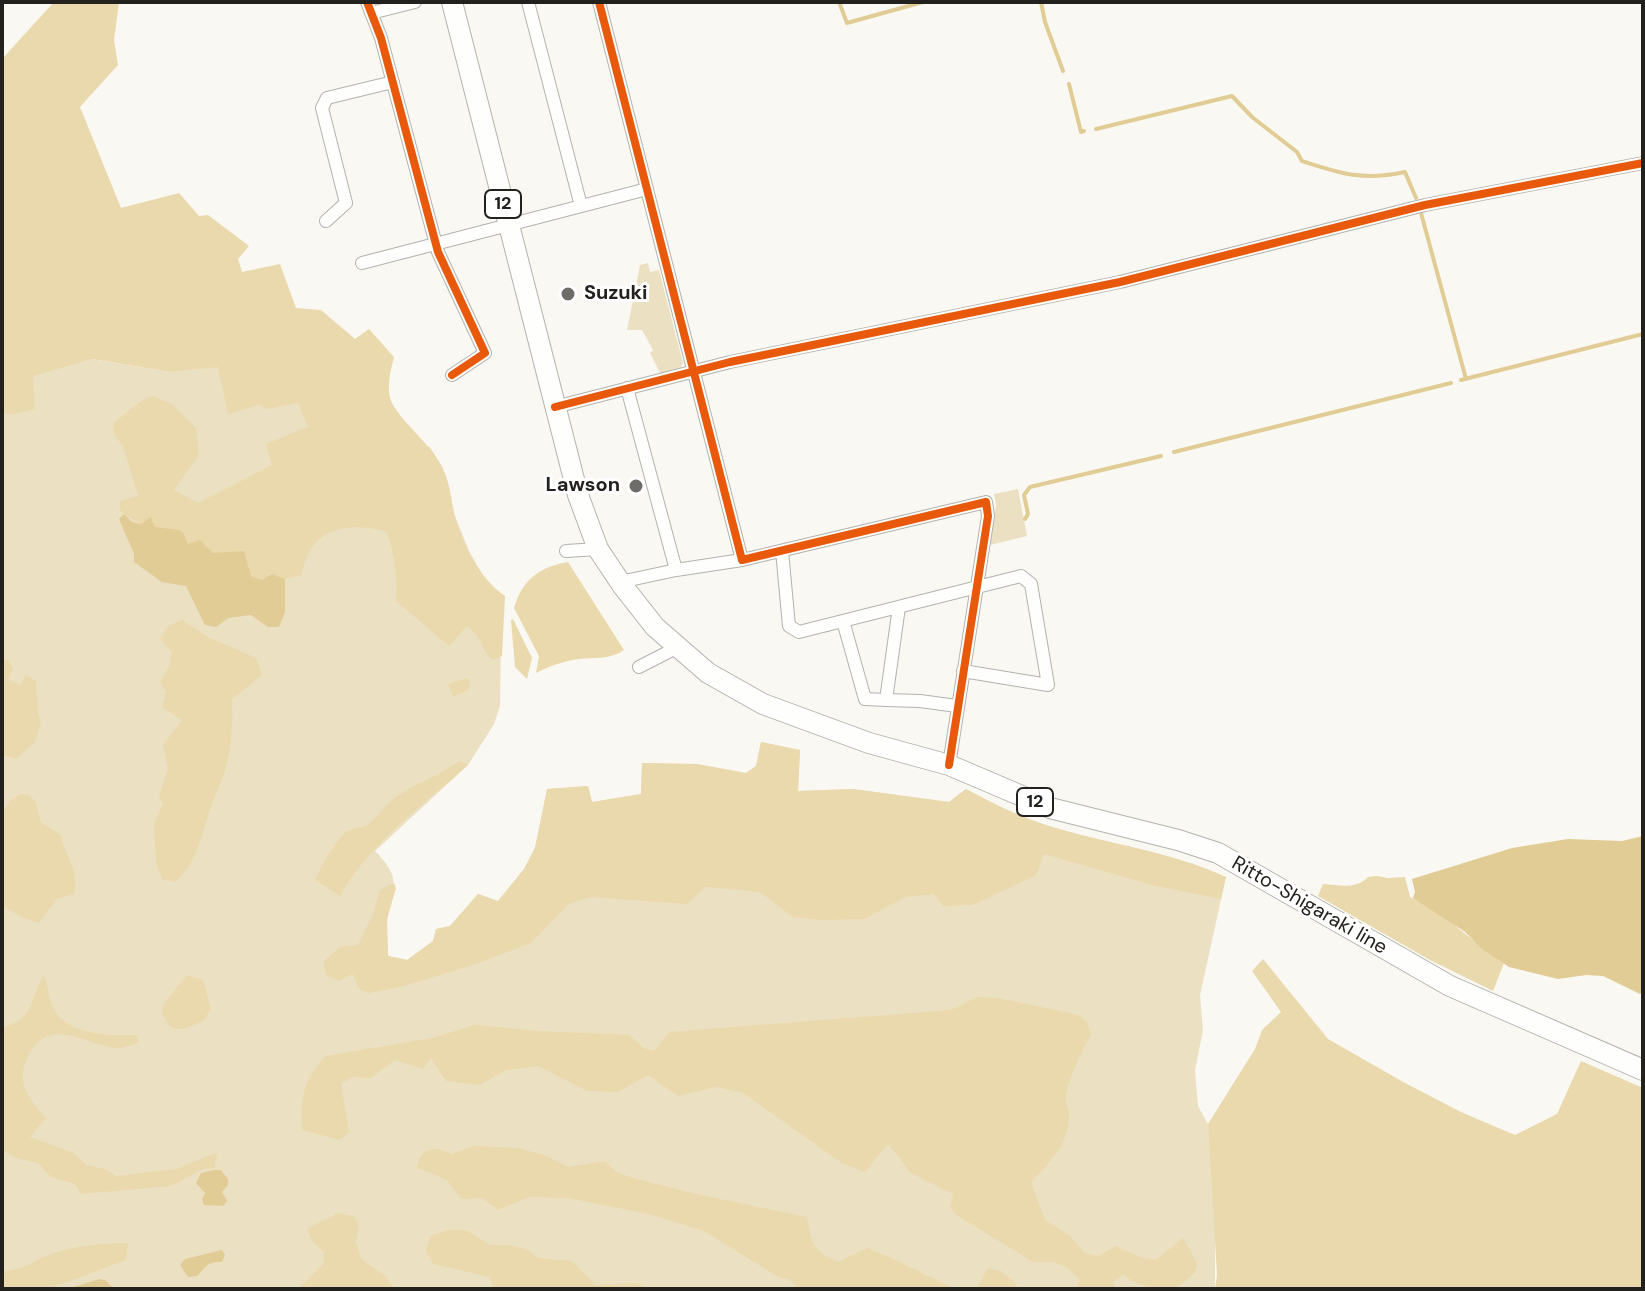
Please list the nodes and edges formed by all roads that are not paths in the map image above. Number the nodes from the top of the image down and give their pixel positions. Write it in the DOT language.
graph roads {
  1 [pos="415,2"];
  2 [pos="452,2"];
  3 [pos="528,2"];
  4 [pos="599,2"];
  5 [pos="369,8"];
  6 [pos="393,82"];
  7 [pos="1643,163"];
  8 [pos="647,189"];
  9 [pos="581,206"];
  10 [pos="326,221"];
  11 [pos="508,224"];
  12 [pos="435,242"];
  13 [pos="362,263"];
  14 [pos="693,371"];
  15 [pos="452,375"];
  16 [pos="627,388"];
  17 [pos="555,407"];
  18 [pos="598,549"];
  19 [pos="566,551"];
  20 [pos="782,551"];
  21 [pos="742,560"];
  22 [pos="676,570"];
  23 [pos="620,582"];
  24 [pos="976,588"];
  25 [pos="899,607"];
  26 [pos="843,621"];
  27 [pos="678,647"];
  28 [pos="639,667"];
  29 [pos="963,671"];
  30 [pos="886,700"];
  31 [pos="957,706"];
  32 [pos="949,765"];
  33 [pos="1643,1070"];
  1 -- 5 [label="street"];
  2 -- 11 [label="main road, Ritto-Shigaraki line / 12"];
  3 -- 9 [label="street"];
  4 -- 8 [label="street"];
  5 -- 6 [label="street"];
  6 -- 10 [label="street"];
  6 -- 12 [label="street"];
  7 -- 14 [label="street"];
  8 -- 9 [label="street"];
  8 -- 14 [label="street"];
  9 -- 11 [label="street"];
  11 -- 12 [label="street"];
  11 -- 17 [label="main road, Ritto-Shigaraki line / 12"];
  12 -- 13 [label="street"];
  12 -- 15 [label="street"];
  14 -- 16 [label="street"];
  14 -- 21 [label="street"];
  16 -- 17 [label="street"];
  16 -- 22 [label="street"];
  17 -- 18 [label="main road, Ritto-Shigaraki line / 12"];
  18 -- 19 [label="street"];
  18 -- 23 [label="main road, Ritto-Shigaraki line / 12"];
  20 -- 21 [label="street"];
  20 -- 24 [label="street"];
  20 -- 26 [label="street"];
  21 -- 22 [label="street"];
  22 -- 23 [label="street"];
  23 -- 27 [label="main road, Ritto-Shigaraki line / 12"];
  24 -- 25 [label="street"];
  24 -- 29 [label="street"];
  24 -- 29 [label="street"];
  25 -- 26 [label="street"];
  25 -- 30 [label="street"];
  26 -- 30 [label="street"];
  27 -- 28 [label="street"];
  27 -- 32 [label="main road, Ritto-Shigaraki line / 12"];
  29 -- 31 [label="street"];
  30 -- 31 [label="street"];
  31 -- 32 [label="street"];
  32 -- 33 [label="main road, Ritto-Shigaraki line / 12"];
}
